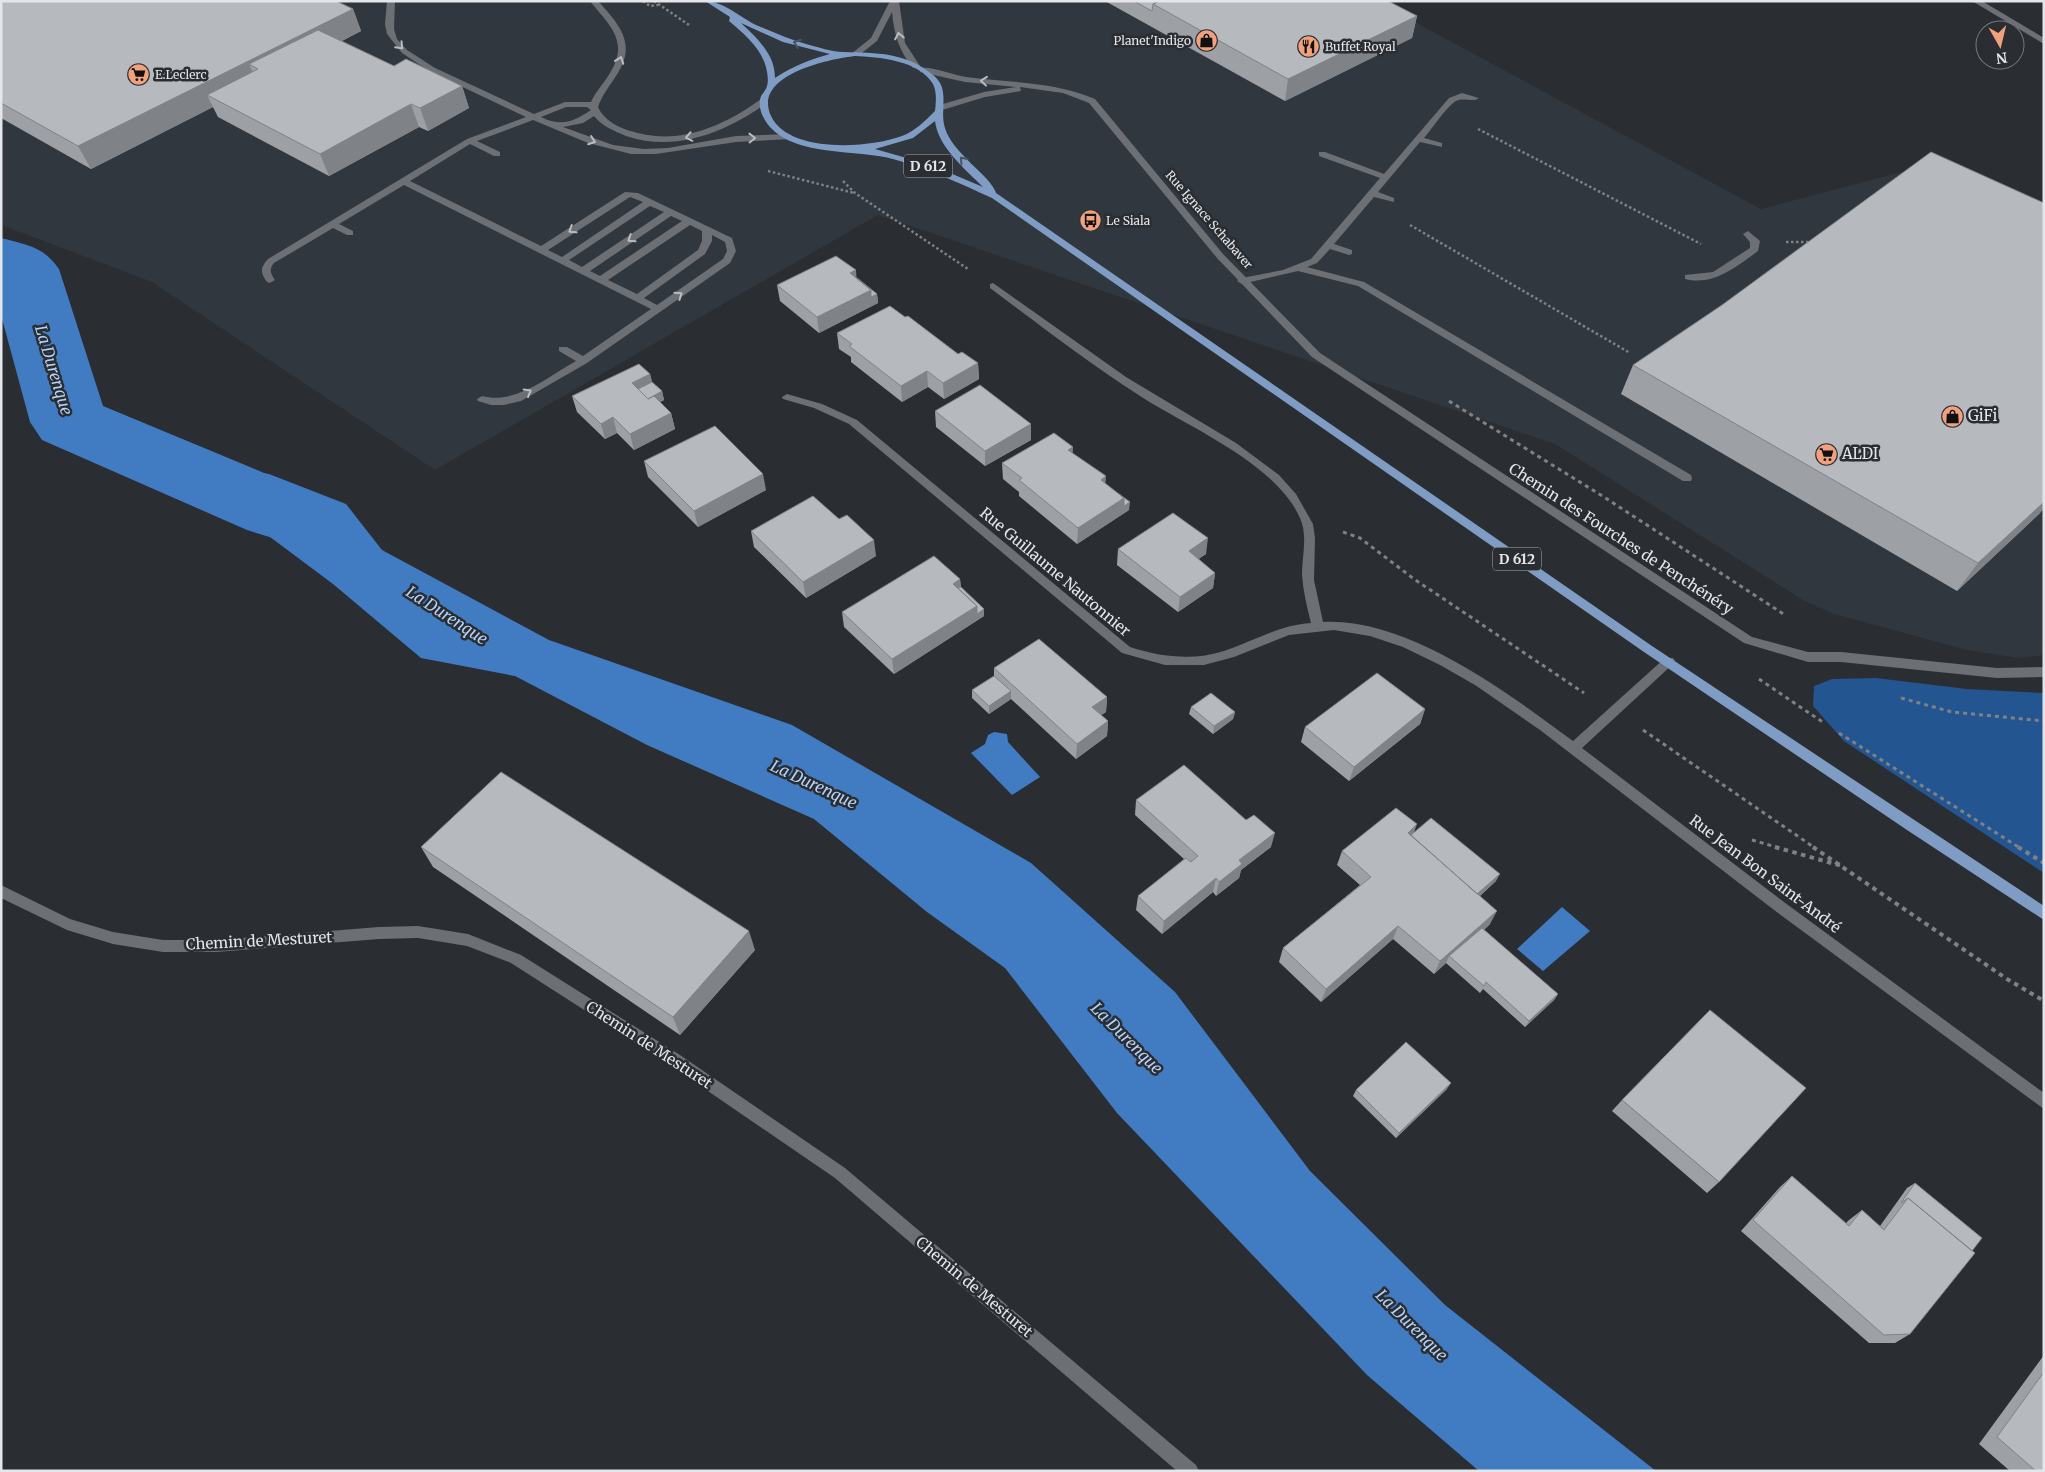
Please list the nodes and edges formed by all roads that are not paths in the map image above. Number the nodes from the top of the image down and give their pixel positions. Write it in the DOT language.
graph roads {
  1 [pos="391,1"];
  2 [pos="594,1"];
  3 [pos="709,1"];
  4 [pos="894,1"];
  5 [pos="1976,1"];
  6 [pos="725,12"];
  7 [pos="2044,42"];
  8 [pos="845,54"];
  9 [pos="855,54"];
  10 [pos="919,68"];
  11 [pos="771,86"];
  12 [pos="1033,86"];
  13 [pos="1475,98"];
  14 [pos="764,102"];
  15 [pos="594,109"];
  16 [pos="938,110"];
  17 [pos="534,116"];
  18 [pos="556,126"];
  19 [pos="789,137"];
  20 [pos="1419,139"];
  21 [pos="470,141"];
  22 [pos="1438,144"];
  23 [pos="857,149"];
  24 [pos="496,154"];
  25 [pos="1322,154"];
  26 [pos="1385,177"];
  27 [pos="404,181"];
  28 [pos="996,196"];
  29 [pos="1369,196"];
  30 [pos="1391,200"];
  31 [pos="650,202"];
  32 [pos="671,212"];
  33 [pos="689,221"];
  34 [pos="333,224"];
  35 [pos="707,230"];
  36 [pos="350,233"];
  37 [pos="1752,238"];
  38 [pos="1328,245"];
  39 [pos="541,250"];
  40 [pos="1349,252"];
  41 [pos="562,260"];
  42 [pos="1299,268"];
  43 [pos="583,271"];
  44 [pos="1688,277"];
  45 [pos="270,280"];
  46 [pos="602,280"];
  47 [pos="1242,281"];
  48 [pos="994,286"];
  49 [pos="638,298"];
  50 [pos="658,309"];
  51 [pos="563,349"];
  52 [pos="583,361"];
  53 [pos="786,397"];
  54 [pos="482,399"];
  55 [pos="1687,478"];
  56 [pos="1318,625"];
  57 [pos="1669,661"];
  58 [pos="2044,672"];
  59 [pos="1573,748"];
  60 [pos="1,890"];
  61 [pos="2044,914"];
  62 [pos="2044,1102"];
  63 [pos="1190,1471"];
  1 -- 17 [label="street, one-way"];
  15 -- 2 [label="street, one-way"];
  3 -- 6 [label="main road"];
  4 -- 9 [label="street"];
  10 -- 4 [label="street, one-way"];
  5 -- 7 [label="street"];
  8 -- 6 [label="main road, one-way"];
  6 -- 11 [label="main road"];
  8 -- 9 [label="main road"];
  8 -- 11 [label="main road"];
  9 -- 10 [label="main road"];
  12 -- 10 [label="street, Rue Ignace Schabaver, one-way"];
  10 -- 16 [label="main road"];
  11 -- 14 [label="main road"];
  12 -- 16 [label="street, Rue Ignace Schabaver"];
  12 -- 47 [label="street, Rue Ignace Schabaver"];
  13 -- 20 [label="street, Rue Ignace Schabaver"];
  14 -- 15 [label="street, one-way"];
  14 -- 19 [label="main road"];
  15 -- 17 [label="street"];
  15 -- 18 [label="street"];
  16 -- 23 [label="main road"];
  28 -- 16 [label="main road, D 612, one-way"];
  17 -- 18 [label="street"];
  17 -- 21 [label="street"];
  18 -- 19 [label="street, one-way"];
  19 -- 23 [label="main road"];
  20 -- 22 [label="street"];
  20 -- 26 [label="street, Rue Ignace Schabaver"];
  21 -- 24 [label="street"];
  21 -- 27 [label="street"];
  23 -- 28 [label="main road, D 612"];
  25 -- 26 [label="street"];
  26 -- 29 [label="street, Rue Ignace Schabaver"];
  27 -- 34 [label="street"];
  27 -- 39 [label="street"];
  28 -- 57 [label="main road, D 612"];
  29 -- 30 [label="street"];
  29 -- 38 [label="street, Rue Ignace Schabaver"];
  31 -- 32 [label="street"];
  31 -- 39 [label="street, one-way"];
  31 -- 41 [label="street"];
  32 -- 33 [label="street"];
  32 -- 43 [label="street, one-way"];
  33 -- 35 [label="street"];
  33 -- 46 [label="street"];
  34 -- 36 [label="street"];
  34 -- 45 [label="street"];
  35 -- 49 [label="street"];
  50 -- 35 [label="street, one-way"];
  37 -- 44 [label="street"];
  38 -- 40 [label="street"];
  38 -- 42 [label="street, Rue Ignace Schabaver"];
  39 -- 41 [label="street"];
  41 -- 43 [label="street"];
  42 -- 47 [label="street, Rue Ignace Schabaver"];
  42 -- 55 [label="street"];
  43 -- 46 [label="street"];
  46 -- 49 [label="street"];
  47 -- 58 [label="street, Chemin des Fourches de Penchénéry"];
  48 -- 56 [label="street"];
  49 -- 50 [label="street"];
  50 -- 52 [label="street"];
  51 -- 52 [label="street"];
  54 -- 52 [label="street, one-way"];
  53 -- 56 [label="street, Rue Guillaume Nautonnier"];
  56 -- 59 [label="street, Rue Guillaume Nautonnier"];
  57 -- 59 [label="street"];
  57 -- 61 [label="main road, D 612"];
  59 -- 62 [label="street, Rue Jean Bon Saint-André"];
  60 -- 63 [label="street, Chemin de Mesturet"];
}
